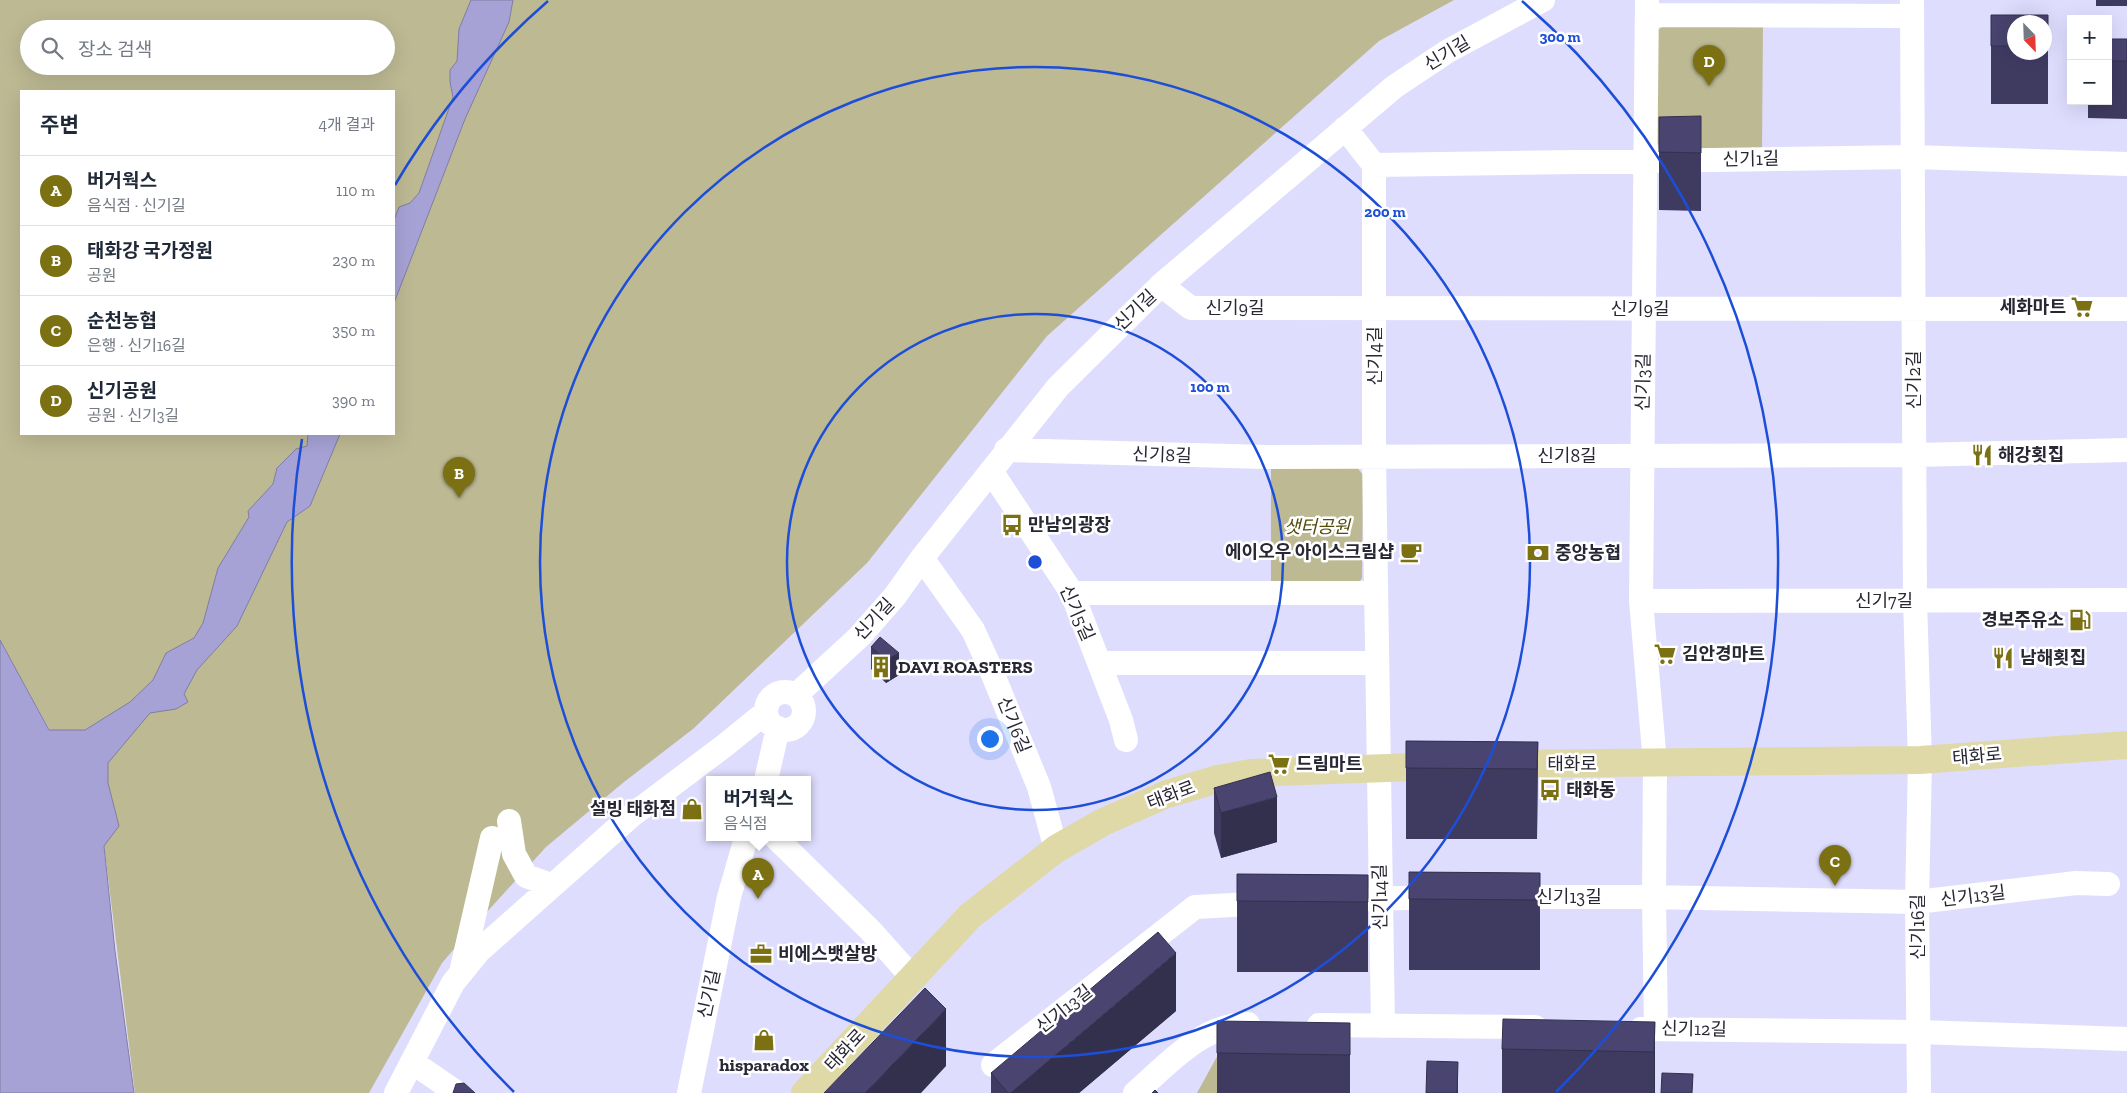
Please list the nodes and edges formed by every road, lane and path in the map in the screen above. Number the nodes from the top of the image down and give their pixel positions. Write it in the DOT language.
graph roads {
  1 [pos="1542,0"];
  2 [pos="1647,8"];
  3 [pos="1912,8"];
  4 [pos="1345,128"];
  5 [pos="1913,157"];
  6 [pos="1645,160"];
  7 [pos="1374,164"];
  8 [pos="2127,164"];
  9 [pos="1161,285"];
  10 [pos="1375,308"];
  11 [pos="1644,308"];
  12 [pos="1914,309"];
  13 [pos="2127,309"];
  14 [pos="1006,450"];
  15 [pos="2127,450"];
  16 [pos="1642,455"];
  17 [pos="1914,455"];
  18 [pos="1374,457"];
  19 [pos="990,472"];
  20 [pos="922,558"];
  21 [pos="1376,593"];
  22 [pos="1072,594"];
  23 [pos="1915,600"];
  24 [pos="2127,600"];
  25 [pos="1641,601"];
  26 [pos="1099,662"];
  27 [pos="1377,663"];
  28 [pos="796,695"];
  29 [pos="772,720"];
  30 [pos="1126,740"];
  31 [pos="2126,744"];
  32 [pos="1920,760"];
  33 [pos="1654,763"];
  34 [pos="1380,768"];
  35 [pos="766,776"];
  36 [pos="509,821"];
  37 [pos="492,838"];
  38 [pos="745,841"];
  39 [pos="779,841"];
  40 [pos="1056,850"];
  41 [pos="2108,884"];
  42 [pos="551,885"];
  43 [pos="1380,897"];
  44 [pos="1459,897"];
  45 [pos="1489,897"];
  46 [pos="1654,898"];
  47 [pos="1917,902"];
  48 [pos="461,970"];
  49 [pos="912,977"];
  50 [pos="1270,1024"];
  51 [pos="1298,1025"];
  52 [pos="1383,1026"];
  53 [pos="1558,1028"];
  54 [pos="1617,1028"];
  55 [pos="1656,1029"];
  56 [pos="1919,1032"];
  57 [pos="2127,1039"];
  58 [pos="412,1062"];
  59 [pos="993,1065"];
  60 [pos="396,1093"];
  61 [pos="457,1093"];
  62 [pos="689,1093"];
  63 [pos="805,1093"];
  64 [pos="1135,1093"];
  65 [pos="1920,1093"];
  1 -- 4 [label="street, 신기길"];
  2 -- 3 [label="street"];
  2 -- 6 [label="street, 신기3길"];
  3 -- 5 [label="street, 신기2길"];
  4 -- 7 [label="street"];
  4 -- 9 [label="street, 신기길"];
  5 -- 6 [label="street, 신기1길"];
  5 -- 8 [label="street, 신기1길"];
  5 -- 12 [label="street, 신기2길"];
  6 -- 7 [label="street, 신기1길"];
  6 -- 11 [label="street, 신기3길"];
  7 -- 10 [label="street, 신기4길"];
  9 -- 10 [label="street, 신기9길"];
  9 -- 14 [label="street, 신기길"];
  10 -- 11 [label="street, 신기9길"];
  10 -- 18 [label="street, 신기4길"];
  11 -- 12 [label="street, 신기9길"];
  11 -- 16 [label="street, 신기3길"];
  12 -- 13 [label="street, 신기9길"];
  12 -- 17 [label="street, 신기2길"];
  14 -- 18 [label="street, 신기8길"];
  14 -- 19 [label="street, 신기길"];
  15 -- 17 [label="street, 신기8길"];
  16 -- 17 [label="street, 신기8길"];
  16 -- 18 [label="street, 신기8길"];
  16 -- 25 [label="street, 신기3길"];
  17 -- 23 [label="street, 신기2길"];
  18 -- 21 [label="street, 신기4길"];
  19 -- 20 [label="street, 신기길"];
  19 -- 22 [label="street, 신기5길"];
  20 -- 28 [label="street, 신기길"];
  20 -- 40 [label="street, 신기6길"];
  21 -- 22 [label="street"];
  21 -- 27 [label="street, 신기4길"];
  22 -- 26 [label="street, 신기5길"];
  23 -- 24 [label="street, 신기7길"];
  23 -- 25 [label="street, 신기7길"];
  23 -- 32 [label="street, 신기2길"];
  25 -- 33 [label="street, 신기3길"];
  26 -- 27 [label="street"];
  26 -- 30 [label="street, 신기5길"];
  27 -- 34 [label="street, 신기4길"];
  28 -- 29 [label="street"];
  28 -- 29 [label="street"];
  29 -- 35 [label="street"];
  29 -- 42 [label="street"];
  31 -- 32 [label="main road, 태화로"];
  32 -- 33 [label="main road, 태화로"];
  32 -- 47 [label="street, 신기16길"];
  33 -- 34 [label="main road, 태화로"];
  33 -- 46 [label="street, 신기3길"];
  34 -- 40 [label="main road, 태화로"];
  34 -- 43 [label="street, 신기14길"];
  36 -- 42 [label="street"];
  37 -- 48 [label="street"];
  38 -- 62 [label="street, 신기길"];
  39 -- 49 [label="street"];
  40 -- 49 [label="main road, 태화로"];
  41 -- 47 [label="street, 신기13길"];
  42 -- 48 [label="street"];
  43 -- 44 [label="street, 신기13길"];
  43 -- 52 [label="street, 신기14길"];
  43 -- 59 [label="street, 신기13길"];
  45 -- 46 [label="street, 신기13길"];
  46 -- 47 [label="street, 신기13길"];
  46 -- 55 [label="street, 신기3길"];
  47 -- 56 [label="street, 신기16길"];
  48 -- 58 [label="street"];
  49 -- 63 [label="main road, 태화로"];
  50 -- 64 [label="street"];
  51 -- 52 [label="street"];
  52 -- 53 [label="street"];
  54 -- 55 [label="street, 신기12길"];
  55 -- 56 [label="street, 신기12길"];
  56 -- 57 [label="street, 신기12길"];
  56 -- 65 [label="street, 신기16길"];
  58 -- 60 [label="street"];
  58 -- 61 [label="street"];
}
